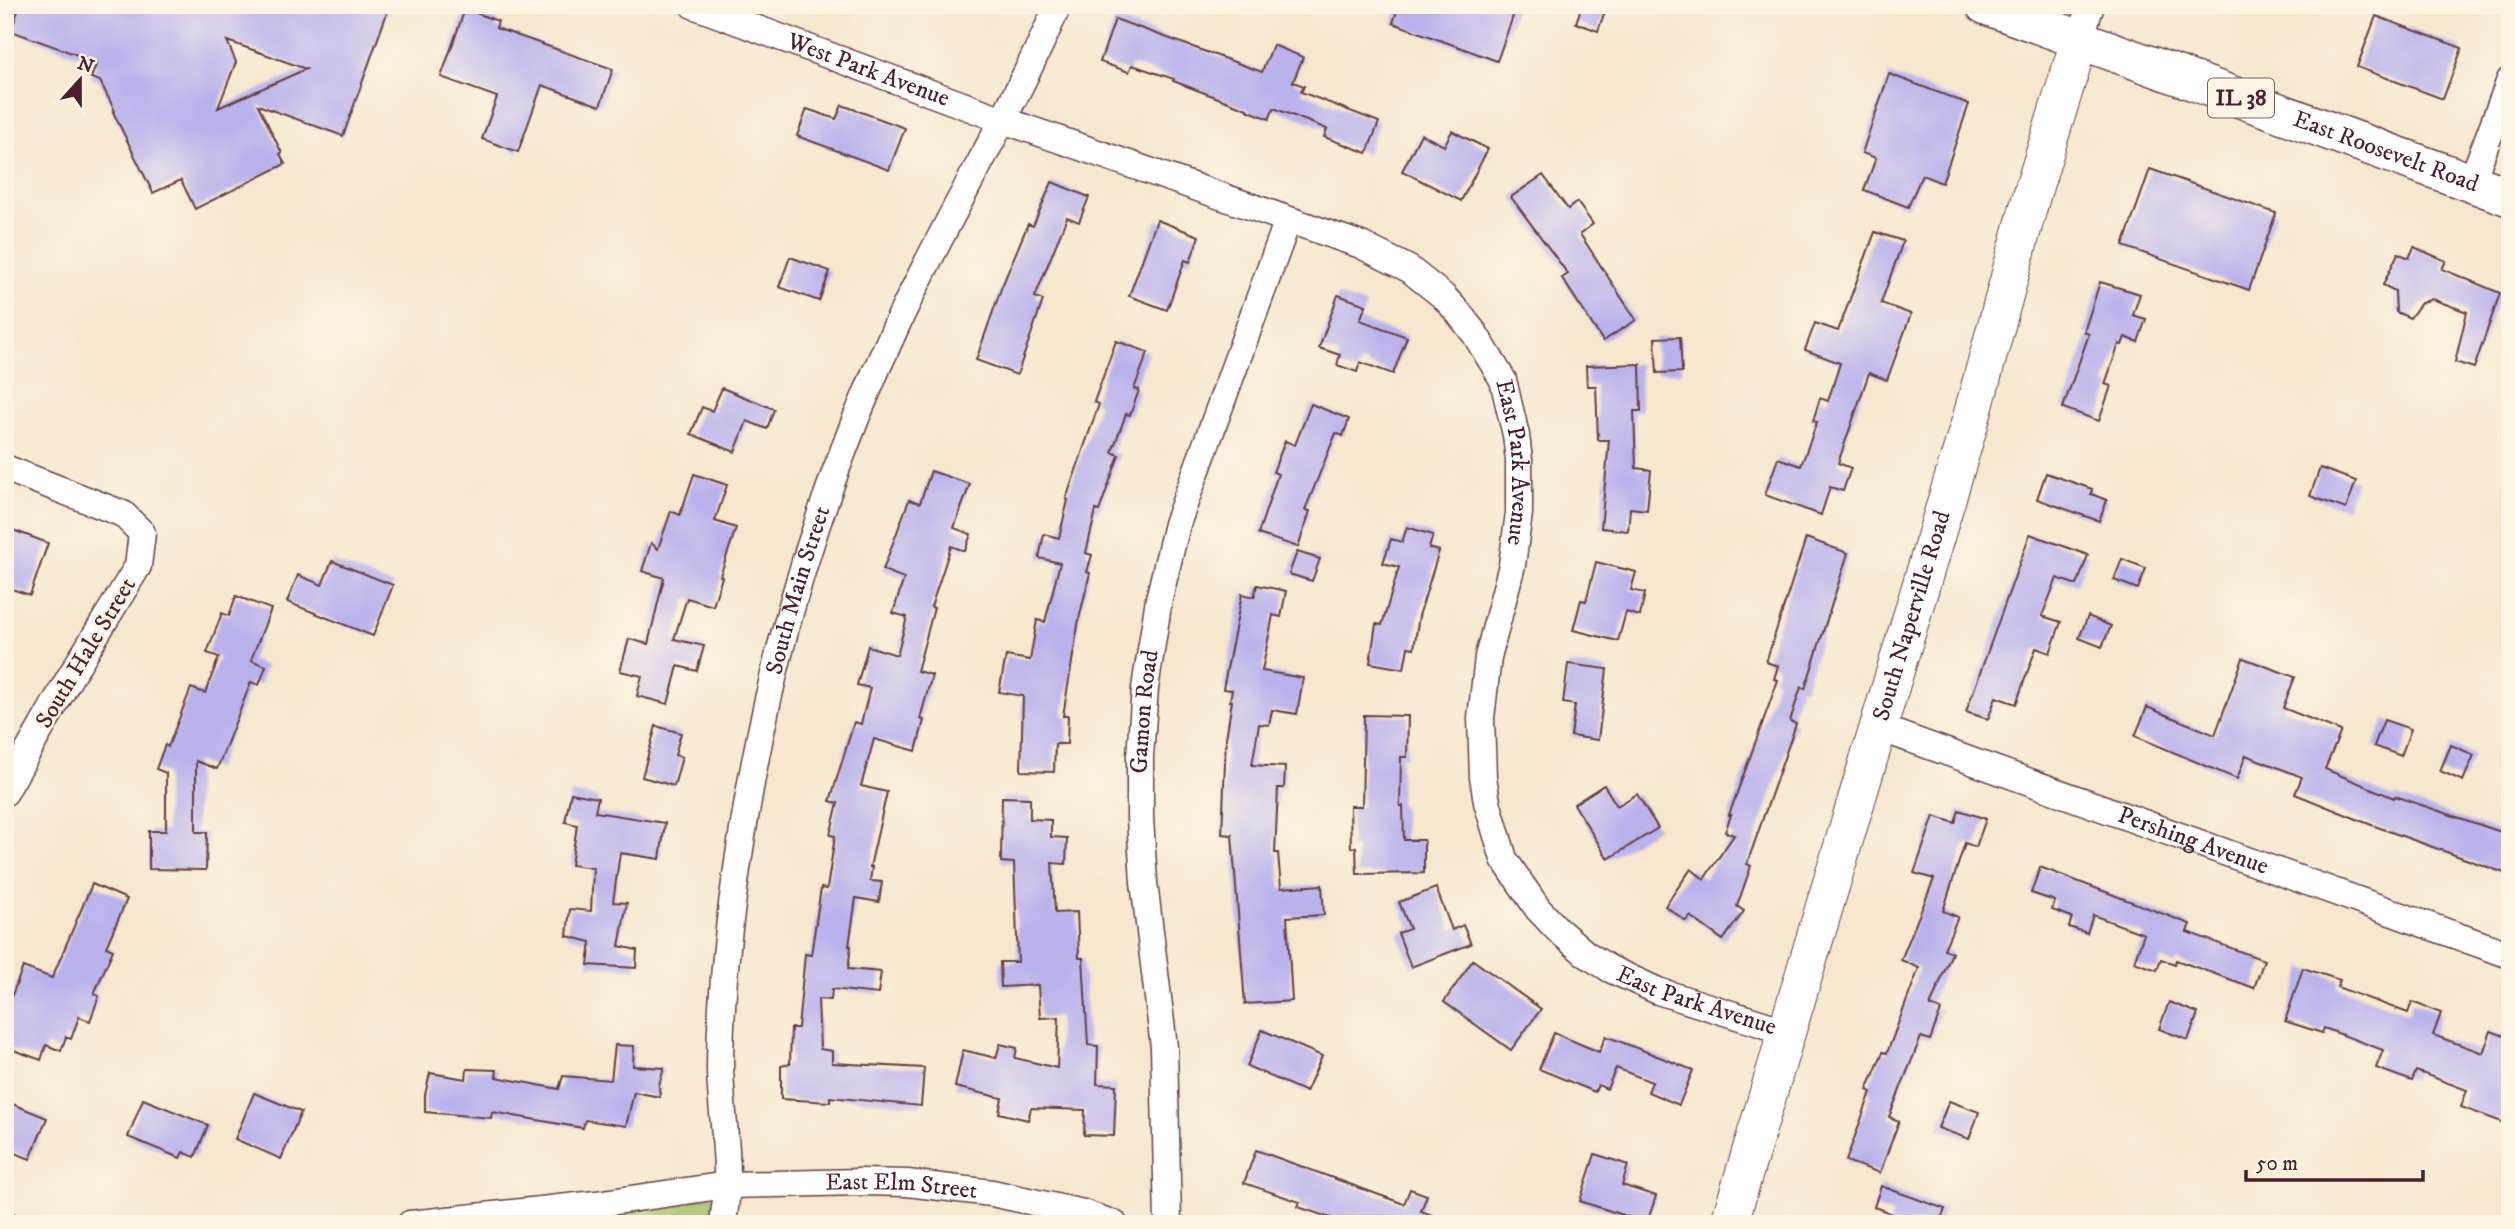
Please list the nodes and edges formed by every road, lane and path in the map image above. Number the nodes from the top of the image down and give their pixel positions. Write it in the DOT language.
graph roads {
  1 [pos="693,5"];
  2 [pos="1058,5"];
  3 [pos="1985,5"];
  4 [pos="2085,22"];
  5 [pos="2510,80"];
  6 [pos="1003,120"];
  7 [pos="2471,183"];
  8 [pos="2510,197"];
  9 [pos="1288,220"];
  10 [pos="5,468"];
  11 [pos="1877,727"];
  12 [pos="5,792"];
  13 [pos="2510,955"];
  14 [pos="1788,1032"];
  15 [pos="727,1185"];
  16 [pos="410,1224"];
  17 [pos="723,1224"];
  18 [pos="1114,1224"];
  19 [pos="1168,1224"];
  20 [pos="1729,1224"];
  1 -- 6 [label="street, West Park Avenue"];
  2 -- 6 [label="street, South Main Street"];
  3 -- 4 [label="main road, East Roosevelt Road / IL 38"];
  4 -- 7 [label="main road, East Roosevelt Road / IL 38"];
  4 -- 11 [label="main road, South Naperville Road"];
  5 -- 7 [label="street"];
  6 -- 9 [label="street, East Park Avenue"];
  6 -- 15 [label="street, South Main Street"];
  7 -- 8 [label="main road, East Roosevelt Road / IL 38"];
  9 -- 14 [label="street, East Park Avenue"];
  9 -- 19 [label="street, Gamon Road"];
  10 -- 12 [label="street, South Hale Street"];
  11 -- 13 [label="street, Pershing Avenue"];
  11 -- 14 [label="main road, South Naperville Road"];
  14 -- 20 [label="main road, South Naperville Road"];
  15 -- 16 [label="street, East Elm Street"];
  15 -- 17 [label="street, South Main Street"];
  15 -- 18 [label="street, East Elm Street"];
}
